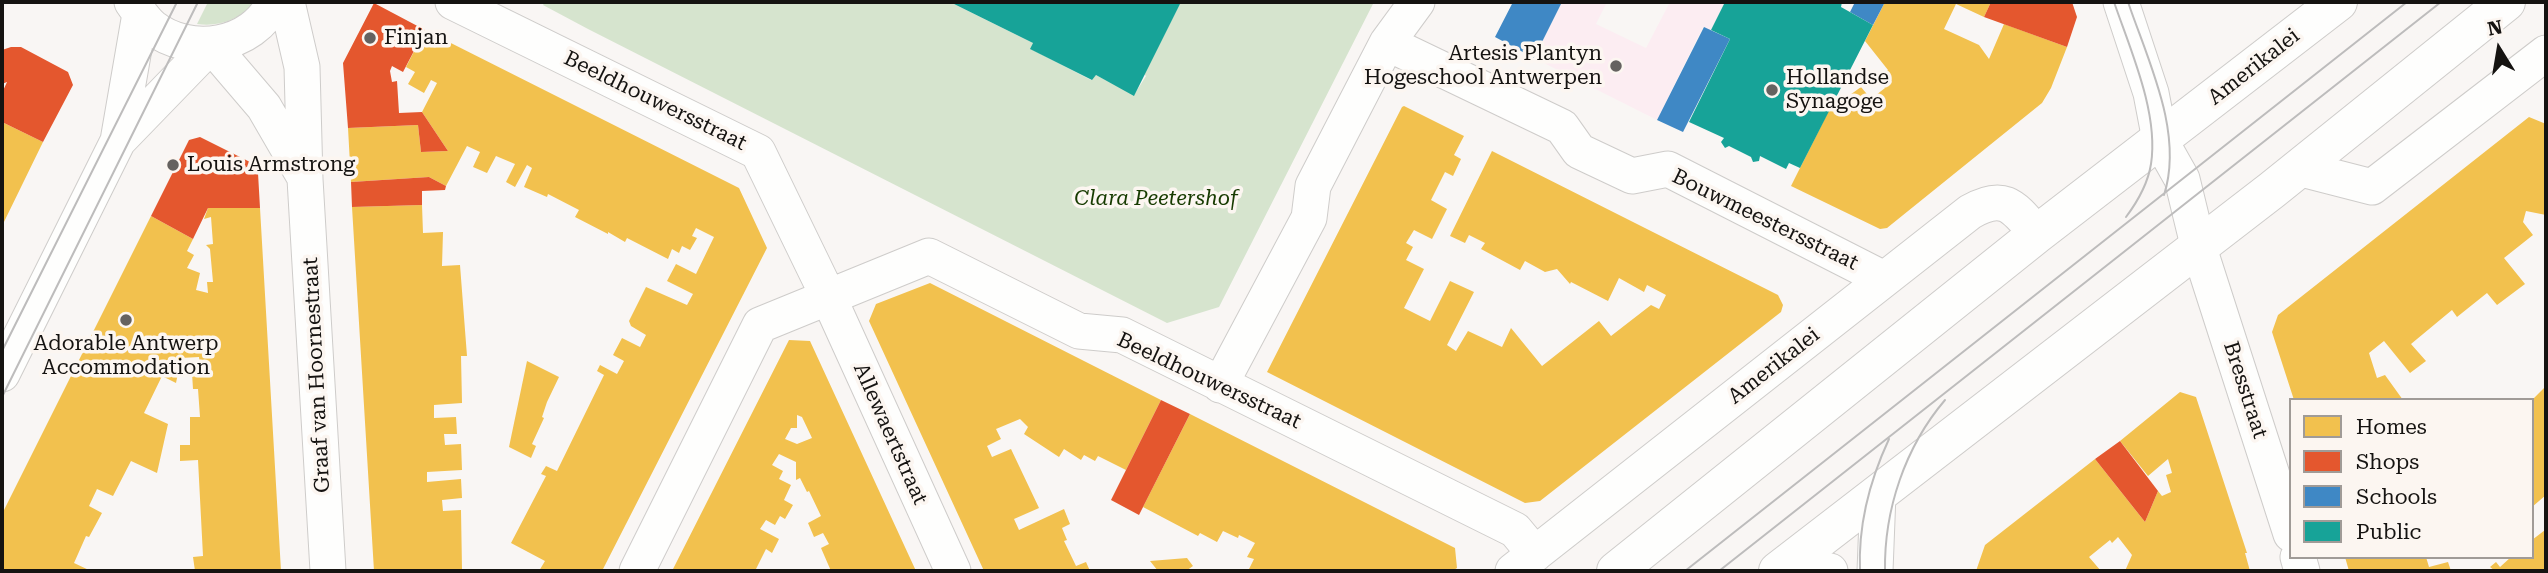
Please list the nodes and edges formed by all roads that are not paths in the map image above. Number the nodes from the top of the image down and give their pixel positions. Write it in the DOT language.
graph roads {
  1 [pos="274,2"];
  2 [pos="286,2"];
  3 [pos="453,2"];
  4 [pos="1417,2"];
  5 [pos="2121,2"];
  6 [pos="2338,2"];
  7 [pos="2506,2"];
  8 [pos="136,8"];
  9 [pos="1387,43"];
  10 [pos="211,44"];
  11 [pos="2546,53"];
  12 [pos="2533,78"];
  13 [pos="2160,140"];
  14 [pos="118,141"];
  15 [pos="2298,168"];
  16 [pos="305,179"];
  17 [pos="2037,234"];
  18 [pos="2198,245"];
  19 [pos="1884,279"];
  20 [pos="828,296"];
  21 [pos="2,374"];
  22 [pos="1220,385"];
  23 [pos="1878,494"];
  24 [pos="2289,528"];
  25 [pos="1524,562"];
  26 [pos="1781,569"];
  27 [pos="328,571"];
  28 [pos="637,571"];
  29 [pos="953,571"];
  30 [pos="1616,571"];
  31 [pos="1830,571"];
  32 [pos="1875,571"];
  1 -- 10 [label="street"];
  2 -- 16 [label="street, Graaf van Hoornestraat"];
  3 -- 20 [label="street, Beeldhouwersstraat"];
  4 -- 9 [label="street"];
  5 -- 13 [label="street, Bresstraat"];
  6 -- 13 [label="main road, Amerikalei"];
  7 -- 15 [label="main road"];
  8 -- 10 [label="street"];
  8 -- 14 [label="street"];
  9 -- 19 [label="street, Bouwmeestersstraat"];
  9 -- 22 [label="street"];
  10 -- 14 [label="street"];
  10 -- 16 [label="street, Graaf van Hoornestraat"];
  11 -- 12 [label="street"];
  12 -- 15 [label="street"];
  13 -- 17 [label="main road, Amerikalei"];
  13 -- 18 [label="street, Bresstraat"];
  14 -- 21 [label="street"];
  15 -- 18 [label="main road"];
  16 -- 27 [label="street, Graaf van Hoornestraat"];
  17 -- 19 [label="street, Amerikalei"];
  17 -- 30 [label="main road, Amerikalei"];
  18 -- 23 [label="main road"];
  18 -- 24 [label="street, Bresstraat"];
  19 -- 25 [label="street, Amerikalei"];
  20 -- 22 [label="street, Beeldhouwersstraat"];
  20 -- 28 [label="street"];
  20 -- 29 [label="street, Allewaertstraat"];
  22 -- 25 [label="street, Beeldhouwersstraat"];
  23 -- 26 [label="main road"];
  23 -- 32 [label="street"];
  26 -- 31 [label="street"];
}
